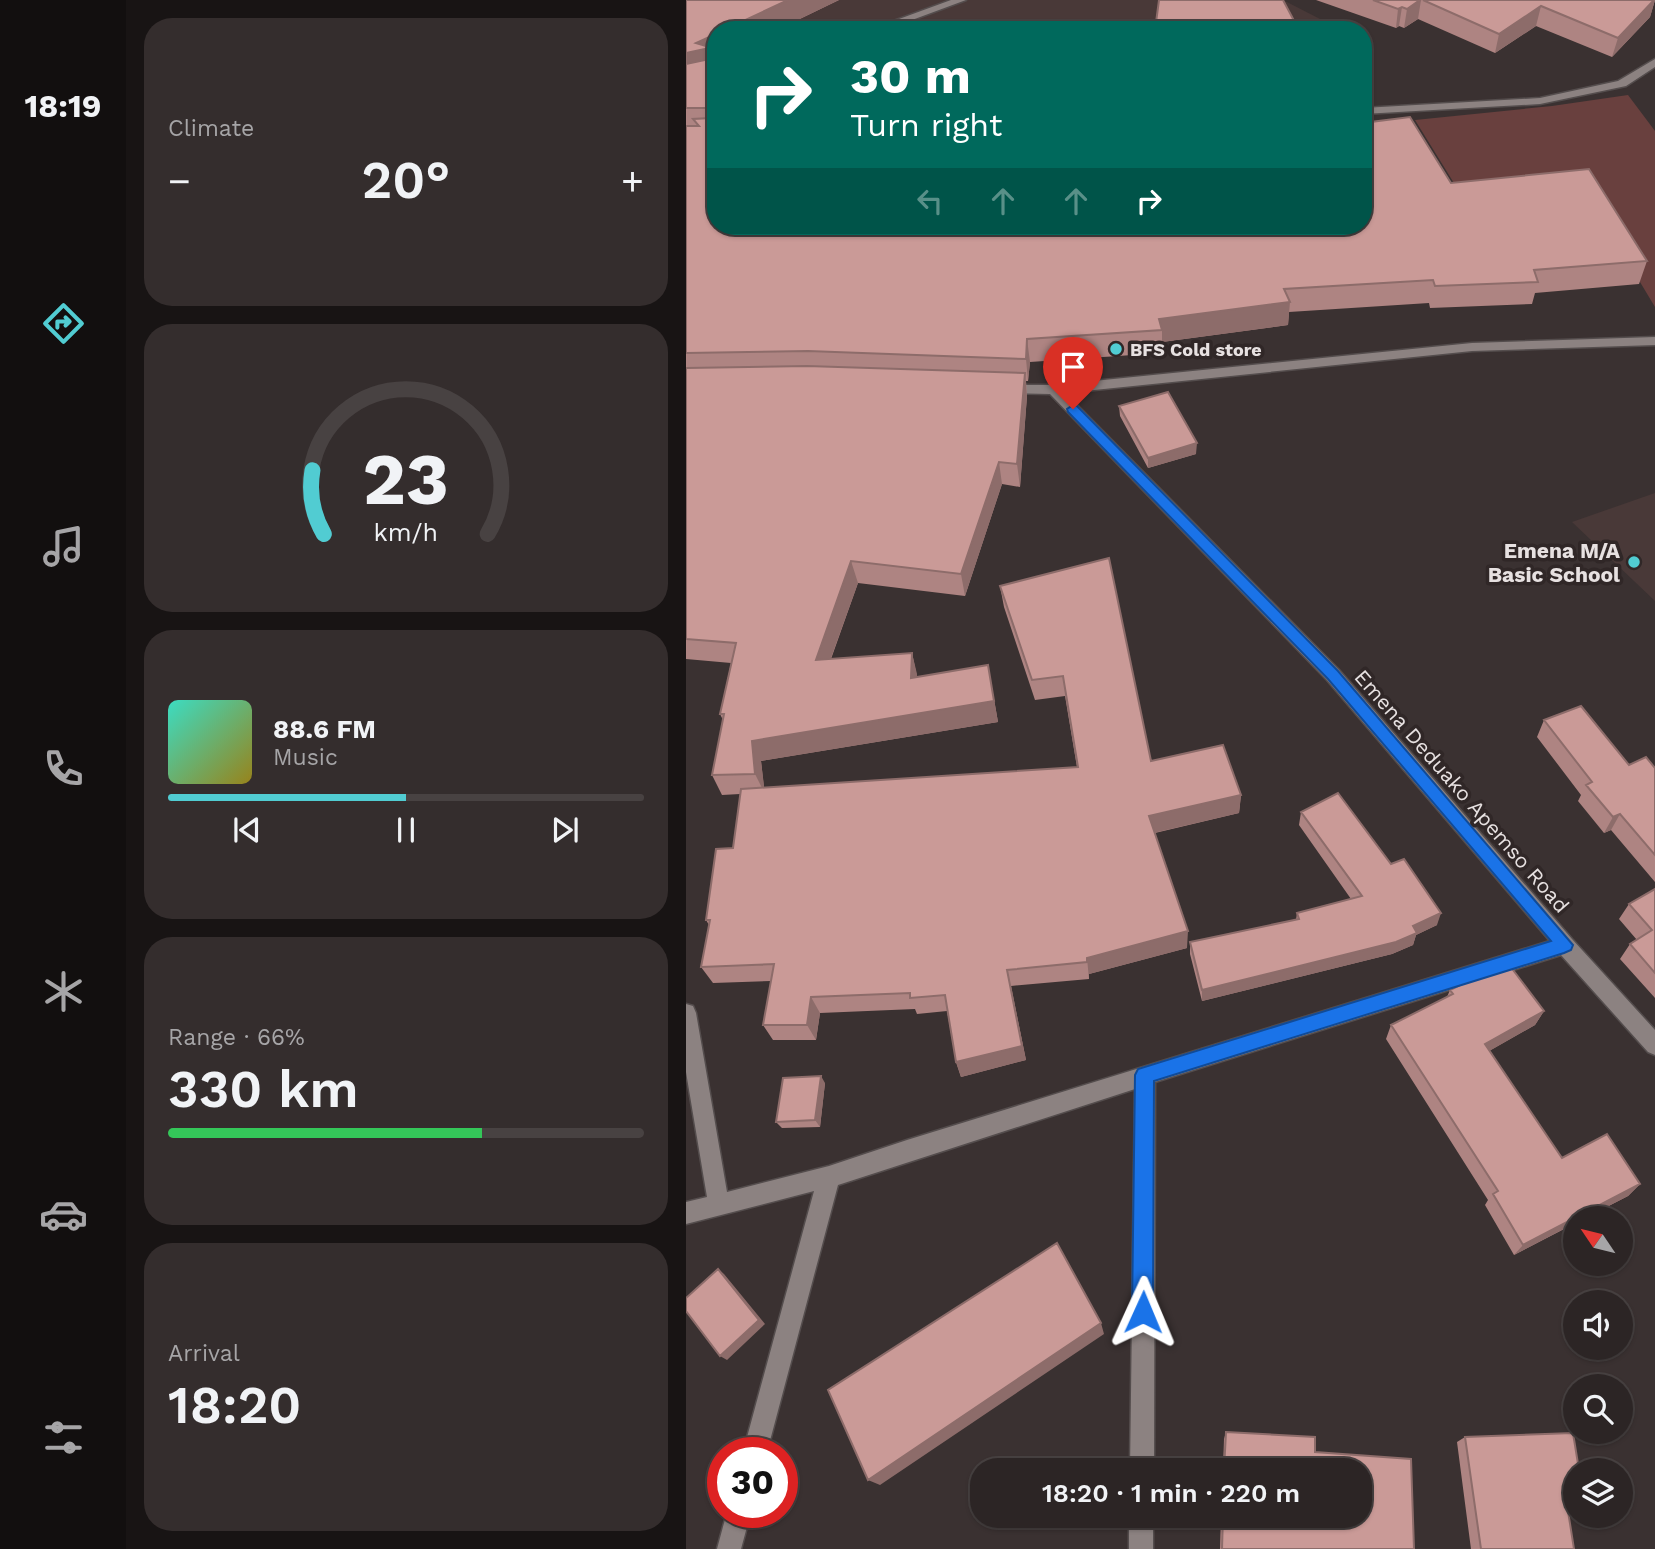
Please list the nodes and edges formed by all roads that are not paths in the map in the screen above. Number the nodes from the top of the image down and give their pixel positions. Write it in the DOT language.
graph roads {
  1 [pos="961,0"];
  2 [pos="900,21"];
  3 [pos="1655,61"];
  4 [pos="1372,110"];
  5 [pos="1655,341"];
  6 [pos="993,388"];
  7 [pos="1054,390"];
  8 [pos="1564,945"];
  9 [pos="686,1013"];
  10 [pos="1655,1045"];
  11 [pos="1145,1075"];
  12 [pos="829,1177"];
  13 [pos="719,1206"];
  14 [pos="686,1213"];
  15 [pos="759,1437"];
  16 [pos="1142,1458"];
  17 [pos="735,1528"];
  18 [pos="1141,1528"];
  19 [pos="729,1549"];
  20 [pos="1141,1549"];
  1 -- 2 [label="street"];
  3 -- 4 [label="street"];
  5 -- 7 [label="street"];
  6 -- 7 [label="street"];
  7 -- 8 [label="street, Emena Deduako Apemso Road"];
  8 -- 10 [label="street, Emena Deduako Apemso Road"];
  8 -- 11 [label="street"];
  9 -- 13 [label="street"];
  11 -- 12 [label="street"];
  11 -- 16 [label="street"];
  12 -- 13 [label="street"];
  12 -- 15 [label="street"];
  13 -- 14 [label="street"];
  17 -- 19 [label="street"];
  18 -- 20 [label="street"];
}
